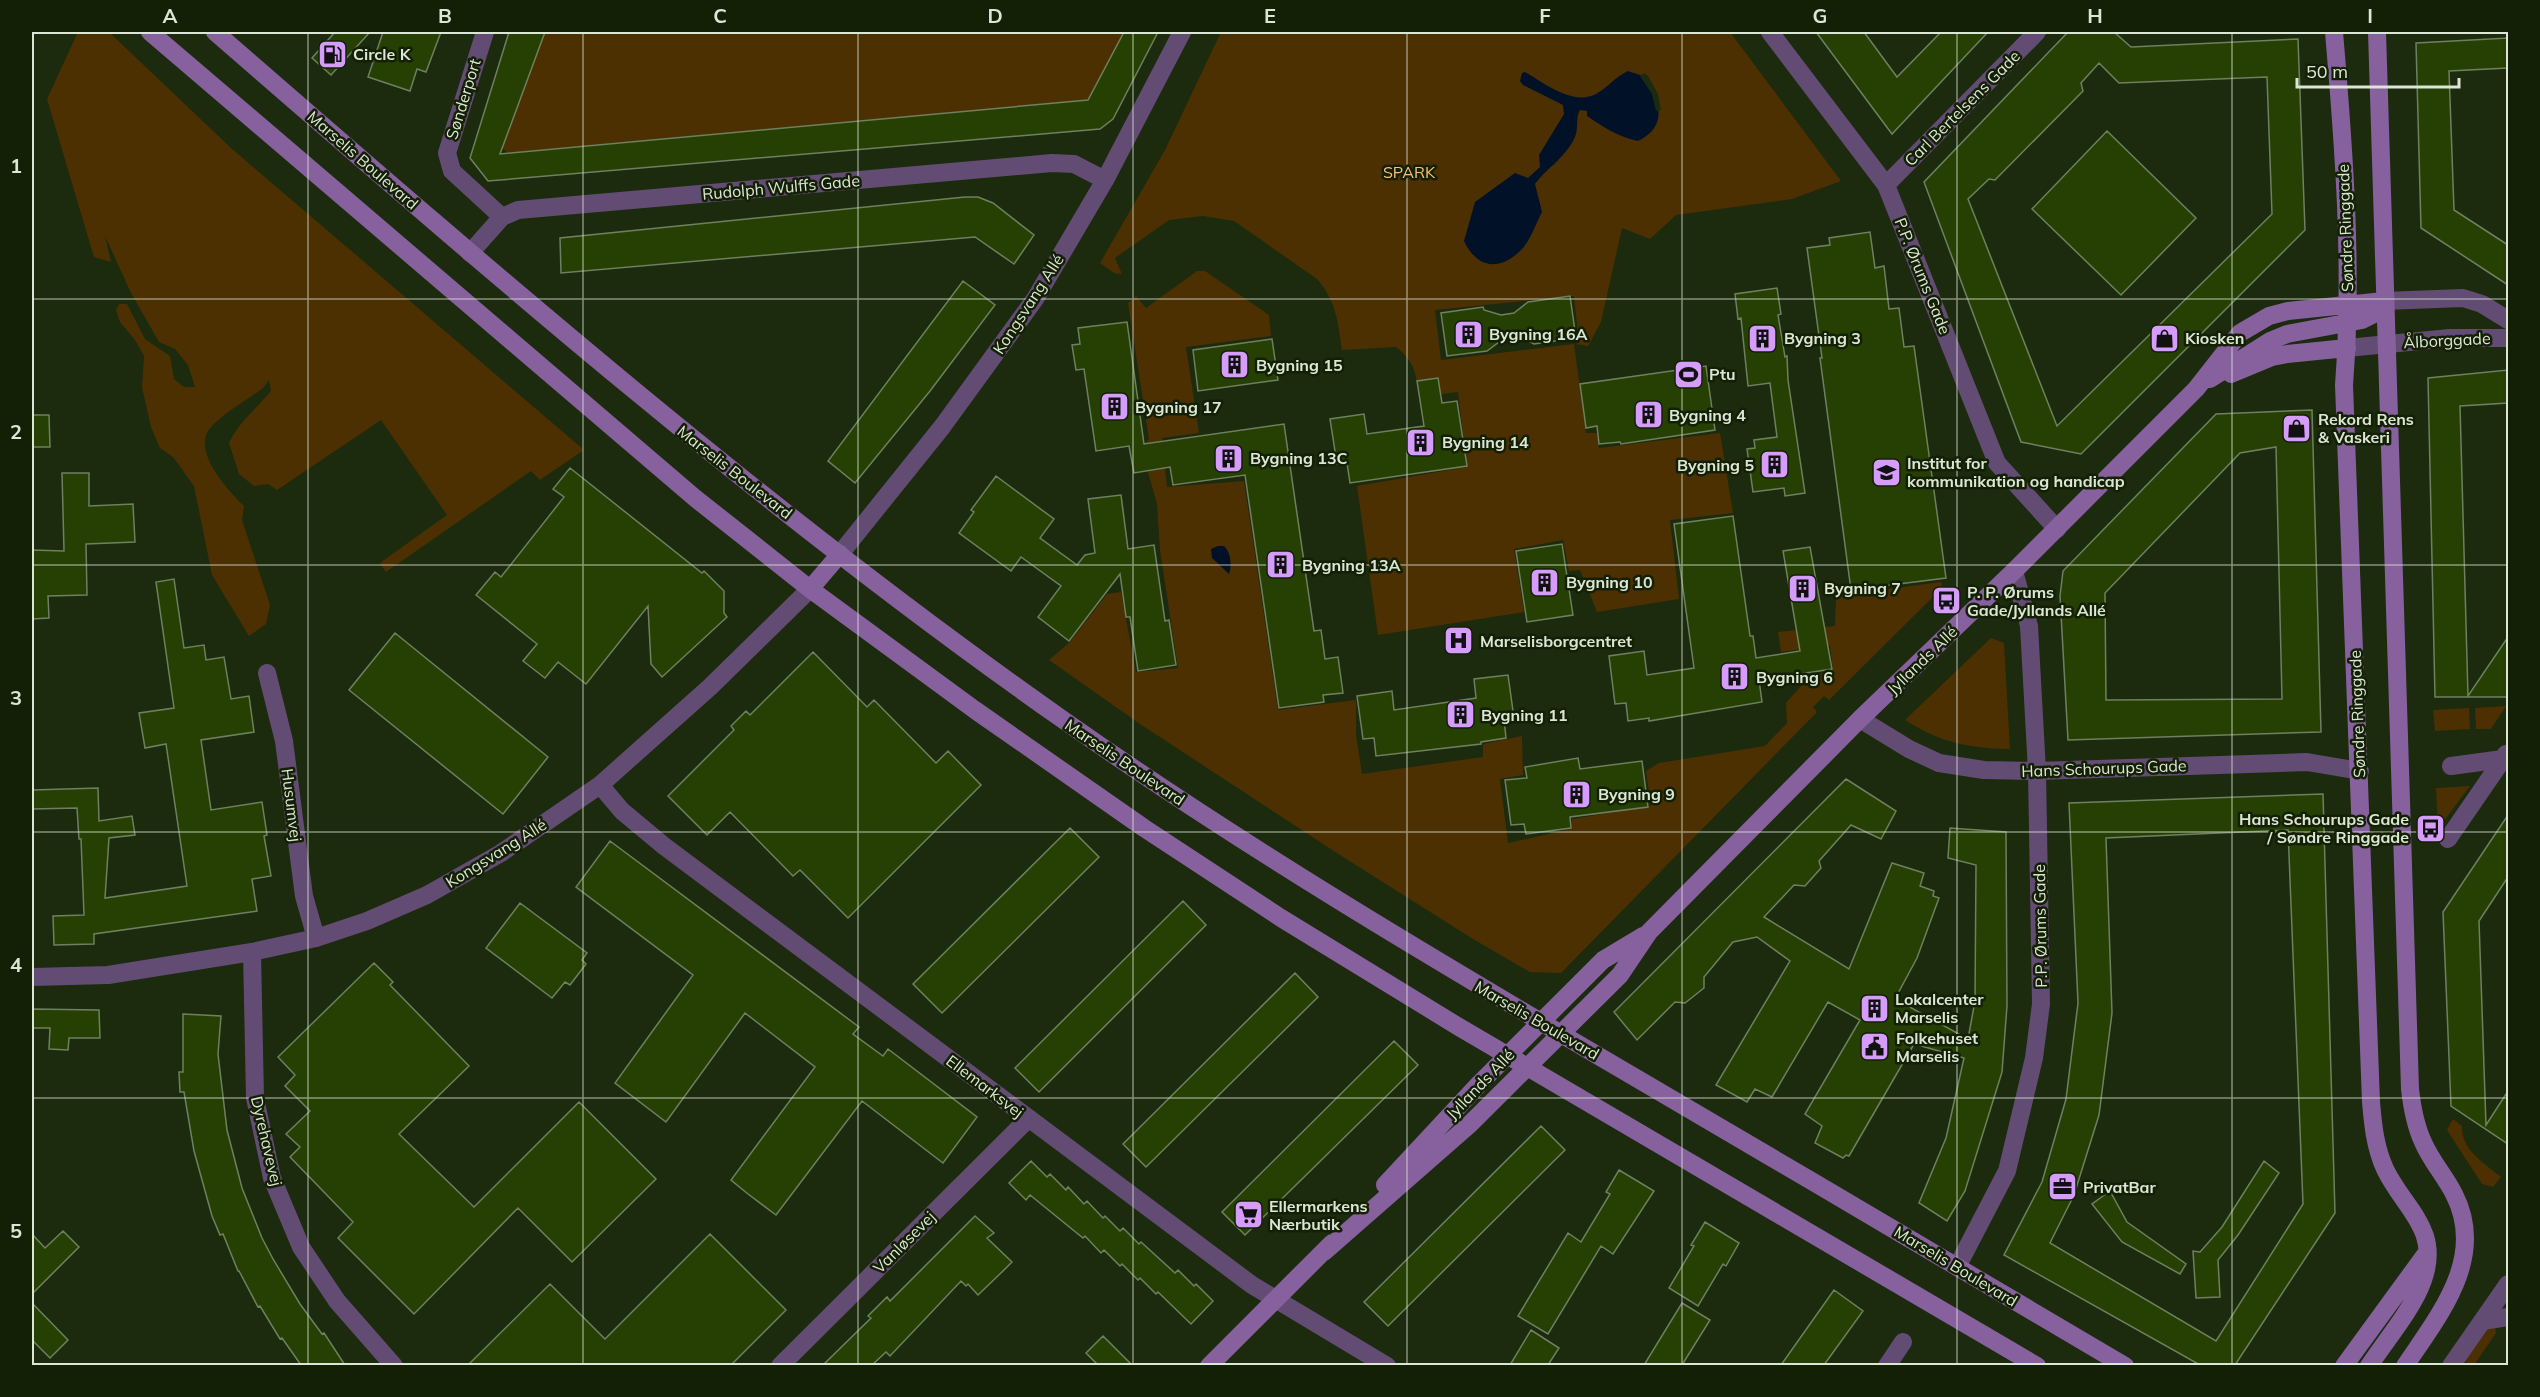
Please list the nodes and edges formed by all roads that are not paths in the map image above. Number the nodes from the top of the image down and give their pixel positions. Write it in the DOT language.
graph roads {
  1 [pos="150,32"];
  2 [pos="215,32"];
  3 [pos="485,32"];
  4 [pos="1182,32"];
  5 [pos="1770,32"];
  6 [pos="2037,32"];
  7 [pos="2334,32"];
  8 [pos="2377,32"];
  9 [pos="1105,180"];
  10 [pos="1886,185"];
  11 [pos="502,217"];
  12 [pos="470,253"];
  13 [pos="2384,301"];
  14 [pos="2347,304"];
  15 [pos="2508,320"];
  16 [pos="2347,323"];
  17 [pos="2508,338"];
  18 [pos="2386,344"];
  19 [pos="2347,348"];
  20 [pos="2196,389"];
  21 [pos="2056,529"];
  22 [pos="840,554"];
  23 [pos="2014,571"];
  24 [pos="810,589"];
  25 [pos="267,673"];
  26 [pos="1860,719"];
  27 [pos="2506,754"];
  28 [pos="2451,766"];
  29 [pos="2037,771"];
  30 [pos="2360,771"];
  31 [pos="600,785"];
  32 [pos="2448,839"];
  33 [pos="1649,932"];
  34 [pos="315,938"];
  35 [pos="252,952"];
  36 [pos="32,977"];
  37 [pos="1541,1022"];
  38 [pos="1560,1034"];
  39 [pos="1508,1055"];
  40 [pos="1528,1067"];
  41 [pos="1029,1118"];
  42 [pos="2428,1251"];
  43 [pos="1324,1252"];
  44 [pos="1957,1266"];
  45 [pos="2508,1284"];
  46 [pos="1275,1300"];
  47 [pos="2508,1317"];
  48 [pos="2482,1321"];
  49 [pos="1903,1342"];
  50 [pos="394,1365"];
  51 [pos="780,1365"];
  52 [pos="1209,1365"];
  53 [pos="1387,1365"];
  54 [pos="1887,1365"];
  55 [pos="2037,1365"];
  56 [pos="2125,1365"];
  57 [pos="2344,1365"];
  58 [pos="2368,1365"];
  59 [pos="2405,1365"];
  60 [pos="2451,1365"];
  1 -- 24 [label="main road"];
  2 -- 12 [label="main road, Marselis Boulevard"];
  3 -- 11 [label="street, Sønderport"];
  4 -- 9 [label="street, Kongsvang Allé"];
  5 -- 10 [label="street, P.P. Ørums Gade"];
  6 -- 10 [label="street, Carl Bertelsens Gade"];
  7 -- 14 [label="main road, Søndre Ringgade"];
  8 -- 13 [label="main road"];
  9 -- 11 [label="street, Rudolph Wulffs Gade"];
  9 -- 22 [label="street, Kongsvang Allé"];
  10 -- 21 [label="street, P.P. Ørums Gade"];
  11 -- 12 [label="street"];
  12 -- 22 [label="main road, Marselis Boulevard"];
  13 -- 14 [label="main road, Jyllands Allé"];
  13 -- 15 [label="street, Ålborggade"];
  13 -- 16 [label="main road"];
  13 -- 18 [label="main road"];
  14 -- 16 [label="main road, Søndre Ringgade"];
  14 -- 20 [label="main road, Jyllands Allé"];
  16 -- 19 [label="main road, Søndre Ringgade"];
  16 -- 20 [label="main road"];
  17 -- 18 [label="street, Ålborggade"];
  18 -- 19 [label="street, Ålborggade"];
  18 -- 59 [label="main road"];
  19 -- 20 [label="main road, Jyllands Allé"];
  19 -- 30 [label="main road, Søndre Ringgade"];
  20 -- 21 [label="main road, Jyllands Allé"];
  21 -- 23 [label="main road, Jyllands Allé"];
  22 -- 24 [label="main road"];
  22 -- 37 [label="main road, Marselis Boulevard"];
  23 -- 26 [label="main road, Jyllands Allé"];
  23 -- 29 [label="street, P.P. Ørums Gade"];
  24 -- 31 [label="street, Kongsvang Allé"];
  24 -- 39 [label="main road"];
  25 -- 34 [label="street, Husumvej"];
  26 -- 29 [label="street, Hans Schourups Gade"];
  26 -- 33 [label="main road, Jyllands Allé"];
  27 -- 28 [label="street"];
  27 -- 32 [label="street"];
  29 -- 30 [label="street, Hans Schourups Gade"];
  29 -- 44 [label="street, P.P. Ørums Gade"];
  30 -- 42 [label="main road, Søndre Ringgade"];
  31 -- 34 [label="street, Kongsvang Allé"];
  31 -- 41 [label="street, Ellemarksvej"];
  33 -- 37 [label="main road, Jyllands Allé"];
  33 -- 38 [label="main road, Jyllands Allé"];
  34 -- 35 [label="street, Kongsvang Allé"];
  35 -- 36 [label="street, Kongsvang Allé"];
  35 -- 50 [label="street, Dyrehavevej"];
  37 -- 38 [label="main road, Marselis Boulevard"];
  37 -- 39 [label="main road, Jyllands Allé"];
  38 -- 40 [label="main road, Jyllands Allé"];
  38 -- 44 [label="main road, Marselis Boulevard"];
  39 -- 40 [label="main road"];
  39 -- 43 [label="main road, Jyllands Allé"];
  40 -- 43 [label="main road, Jyllands Allé"];
  40 -- 55 [label="main road"];
  41 -- 46 [label="street, Ellemarksvej"];
  41 -- 51 [label="street, Vanløsevej"];
  42 -- 57 [label="main road"];
  42 -- 58 [label="main road, Søndre Ringgade"];
  43 -- 46 [label="main road, Jyllands Allé"];
  44 -- 56 [label="main road, Marselis Boulevard"];
  45 -- 48 [label="street"];
  46 -- 52 [label="main road, Jyllands Allé"];
  46 -- 53 [label="street, Ellemarksvej"];
  47 -- 48 [label="street"];
  48 -- 60 [label="street"];
  49 -- 54 [label="street"];
}
